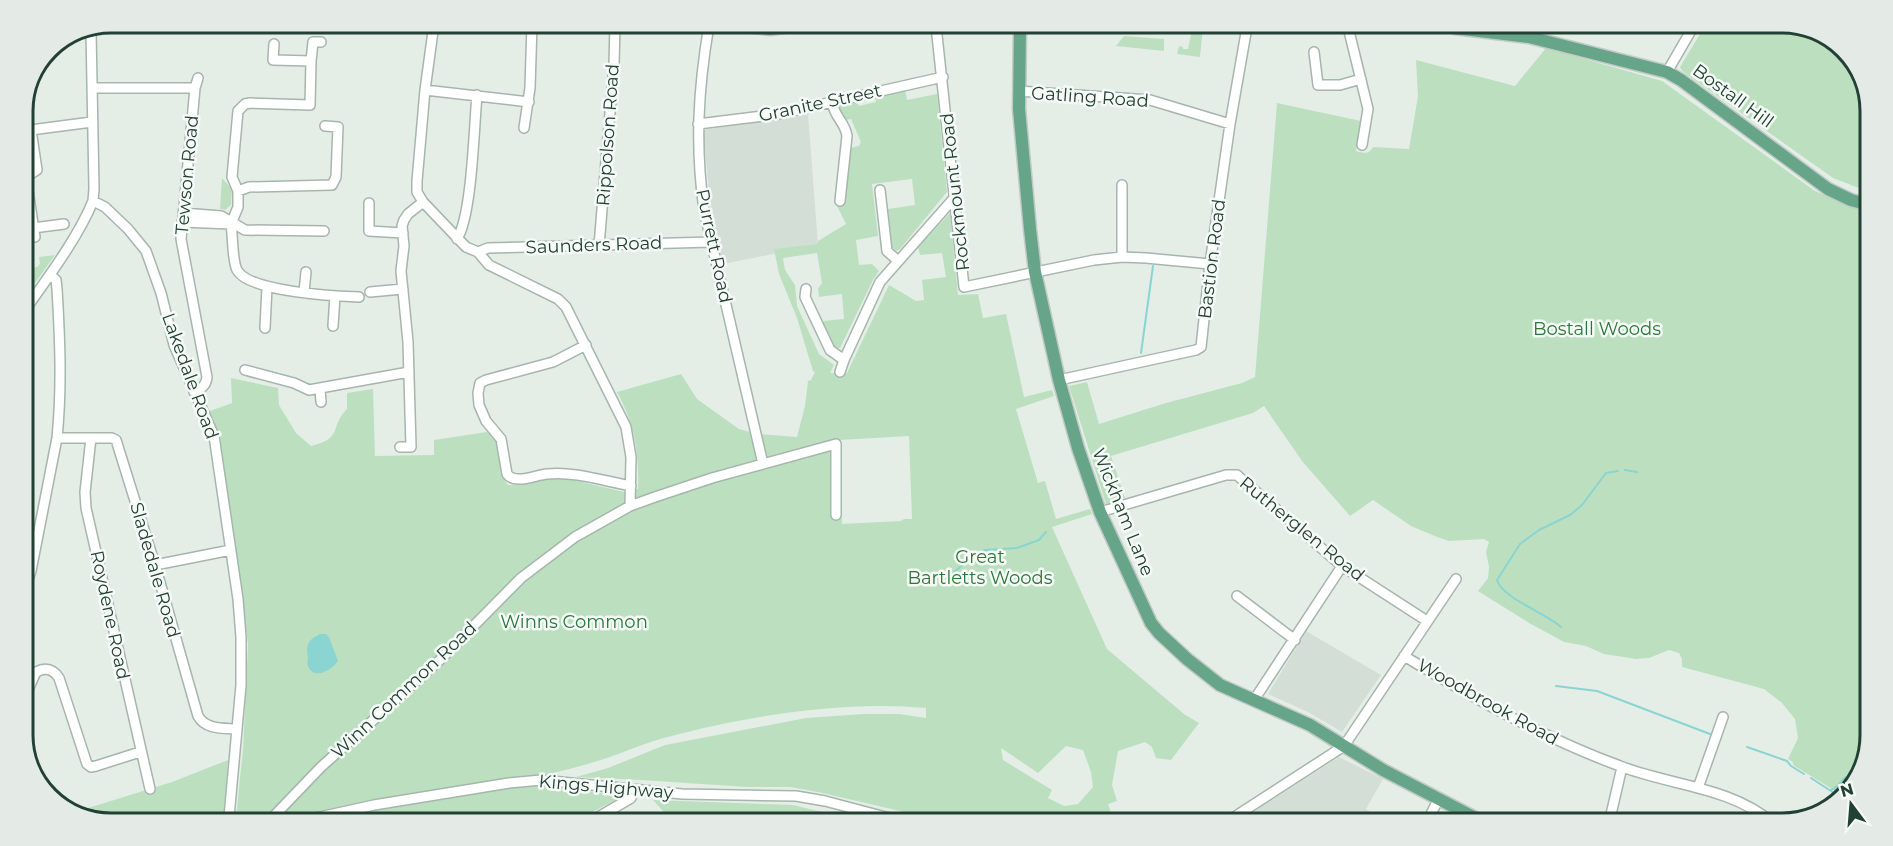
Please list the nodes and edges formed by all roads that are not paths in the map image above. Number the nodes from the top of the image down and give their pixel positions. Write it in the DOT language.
graph roads {
  1 [pos="433,33"];
  2 [pos="532,33"];
  3 [pos="615,33"];
  4 [pos="708,33"];
  5 [pos="937,33"];
  6 [pos="1020,33"];
  7 [pos="1247,33"];
  8 [pos="1350,33"];
  9 [pos="1529,33"];
  10 [pos="1690,33"];
  11 [pos="91,36"];
  12 [pos="321,42"];
  13 [pos="274,44"];
  14 [pos="1314,52"];
  15 [pos="311,61"];
  16 [pos="1667,72"];
  17 [pos="943,77"];
  18 [pos="198,78"];
  19 [pos="1361,79"];
  20 [pos="92,88"];
  21 [pos="195,88"];
  22 [pos="425,90"];
  23 [pos="1018,91"];
  24 [pos="477,96"];
  25 [pos="832,101"];
  26 [pos="529,102"];
  27 [pos="92,122"];
  28 [pos="698,124"];
  29 [pos="1230,124"];
  30 [pos="325,126"];
  31 [pos="524,128"];
  32 [pos="33,130"];
  33 [pos="1362,145"];
  34 [pos="33,154"];
  35 [pos="33,173"];
  36 [pos="1122,184"];
  37 [pos="238,190"];
  38 [pos="880,190"];
  39 [pos="955,197"];
  40 [pos="93,201"];
  41 [pos="840,201"];
  42 [pos="423,202"];
  43 [pos="1860,202"];
  44 [pos="369,203"];
  45 [pos="183,217"];
  46 [pos="64,224"];
  47 [pos="231,224"];
  48 [pos="33,225"];
  49 [pos="324,231"];
  50 [pos="403,232"];
  51 [pos="457,239"];
  52 [pos="712,242"];
  53 [pos="599,246"];
  54 [pos="478,252"];
  55 [pos="1122,257"];
  56 [pos="898,261"];
  57 [pos="1210,264"];
  58 [pos="306,272"];
  59 [pos="1035,272"];
  60 [pos="50,274"];
  61 [pos="267,287"];
  62 [pos="403,289"];
  63 [pos="806,289"];
  64 [pos="304,292"];
  65 [pos="370,292"];
  66 [pos="335,296"];
  67 [pos="359,297"];
  68 [pos="33,299"];
  69 [pos="333,326"];
  70 [pos="265,328"];
  71 [pos="586,345"];
  72 [pos="844,360"];
  73 [pos="246,370"];
  74 [pos="409,372"];
  75 [pos="840,372"];
  76 [pos="1059,380"];
  77 [pos="320,389"];
  78 [pos="194,392"];
  79 [pos="321,402"];
  80 [pos="57,438"];
  81 [pos="91,438"];
  82 [pos="400,447"];
  83 [pos="763,464"];
  84 [pos="631,486"];
  85 [pos="630,506"];
  86 [pos="1100,512"];
  87 [pos="836,515"];
  88 [pos="33,544"];
  89 [pos="36,544"];
  90 [pos="231,550"];
  91 [pos="33,560"];
  92 [pos="155,565"];
  93 [pos="1342,566"];
  94 [pos="1456,579"];
  95 [pos="1237,596"];
  96 [pos="1427,621"];
  97 [pos="1295,640"];
  98 [pos="1404,656"];
  99 [pos="33,679"];
  100 [pos="1254,700"];
  101 [pos="1723,717"];
  102 [pos="237,729"];
  103 [pos="1344,746"];
  104 [pos="140,752"];
  105 [pos="1622,767"];
  106 [pos="1698,788"];
  107 [pos="150,789"];
  108 [pos="633,789"];
  109 [pos="1438,800"];
  110 [pos="230,813"];
  111 [pos="277,813"];
  112 [pos="343,813"];
  113 [pos="605,813"];
  114 [pos="870,813"];
  115 [pos="1240,813"];
  116 [pos="1432,813"];
  117 [pos="1465,813"];
  118 [pos="1611,813"];
  119 [pos="1759,813"];
  1 -- 22 [label="street"];
  2 -- 26 [label="street"];
  3 -- 53 [label="street, Rippolson Road"];
  4 -- 28 [label="street, Purrett Road"];
  5 -- 17 [label="street, Rockmount Road"];
  6 -- 23 [label="main road, Wickham Lane"];
  7 -- 29 [label="street, Bastion Road"];
  8 -- 19 [label="street"];
  9 -- 16 [label="main road, Bostall Hill"];
  10 -- 16 [label="street"];
  11 -- 20 [label="street"];
  12 -- 15 [label="street"];
  13 -- 15 [label="street"];
  14 -- 19 [label="street"];
  15 -- 37 [label="street"];
  16 -- 43 [label="main road, Bostall Hill"];
  17 -- 25 [label="street, Granite Street"];
  17 -- 39 [label="street, Rockmount Road"];
  18 -- 21 [label="street"];
  19 -- 33 [label="street"];
  20 -- 21 [label="street, Tewson Road"];
  20 -- 27 [label="street"];
  21 -- 45 [label="street, Tewson Road"];
  22 -- 24 [label="street"];
  22 -- 42 [label="street"];
  23 -- 29 [label="street, Gatling Road"];
  23 -- 59 [label="main road, Wickham Lane"];
  24 -- 26 [label="street"];
  24 -- 51 [label="street"];
  25 -- 28 [label="street, Granite Street"];
  25 -- 41 [label="street"];
  26 -- 31 [label="street"];
  27 -- 32 [label="street"];
  27 -- 40 [label="street"];
  28 -- 52 [label="street, Purrett Road"];
  29 -- 57 [label="street, Bastion Road"];
  30 -- 37 [label="street"];
  34 -- 35 [label="street"];
  36 -- 55 [label="street"];
  37 -- 47 [label="street"];
  38 -- 56 [label="street"];
  39 -- 56 [label="street"];
  39 -- 59 [label="street, Rockmount Road"];
  40 -- 60 [label="street"];
  40 -- 78 [label="street, Lakedale Road"];
  42 -- 50 [label="street"];
  42 -- 51 [label="street"];
  44 -- 50 [label="street"];
  45 -- 47 [label="street"];
  45 -- 78 [label="street, Tewson Road"];
  46 -- 48 [label="street"];
  47 -- 49 [label="street"];
  47 -- 61 [label="street"];
  50 -- 62 [label="street"];
  51 -- 54 [label="street"];
  52 -- 53 [label="street, Saunders Road"];
  52 -- 83 [label="street, Purrett Road"];
  53 -- 54 [label="street, Saunders Road"];
  54 -- 71 [label="street"];
  55 -- 57 [label="street"];
  55 -- 59 [label="street"];
  56 -- 72 [label="street"];
  57 -- 76 [label="street, Bastion Road"];
  58 -- 64 [label="street"];
  59 -- 76 [label="main road, Wickham Lane"];
  60 -- 68 [label="street"];
  60 -- 80 [label="street"];
  61 -- 64 [label="street"];
  61 -- 70 [label="street"];
  62 -- 65 [label="street"];
  62 -- 74 [label="street"];
  63 -- 72 [label="street"];
  64 -- 66 [label="street"];
  66 -- 67 [label="street"];
  66 -- 69 [label="street"];
  71 -- 84 [label="street"];
  71 -- 84 [label="street"];
  72 -- 75 [label="street"];
  73 -- 77 [label="street"];
  74 -- 77 [label="street"];
  74 -- 82 [label="street"];
  76 -- 86 [label="main road, Wickham Lane"];
  77 -- 79 [label="street"];
  78 -- 90 [label="street, Lakedale Road"];
  80 -- 81 [label="street, Sladedale Road"];
  80 -- 89 [label="street"];
  81 -- 92 [label="street, Sladedale Road"];
  81 -- 104 [label="street, Roydene Road"];
  83 -- 85 [label="street, Winn Common Road"];
  83 -- 87 [label="street, Winn Common Road"];
  84 -- 85 [label="street"];
  85 -- 111 [label="street, Winn Common Road"];
  86 -- 93 [label="street, Rutherglen Road"];
  86 -- 100 [label="main road, Wickham Lane"];
  88 -- 89 [label="street"];
  89 -- 91 [label="street"];
  90 -- 92 [label="street"];
  90 -- 102 [label="street, Lakedale Road"];
  92 -- 102 [label="street, Sladedale Road"];
  93 -- 96 [label="street, Rutherglen Road"];
  93 -- 97 [label="street"];
  94 -- 96 [label="street"];
  95 -- 97 [label="street"];
  96 -- 98 [label="street"];
  97 -- 100 [label="street"];
  98 -- 103 [label="street"];
  98 -- 105 [label="street, Woodbrook Road"];
  99 -- 104 [label="street"];
  100 -- 103 [label="main road, Wickham Lane"];
  101 -- 106 [label="street"];
  102 -- 110 [label="street, Lakedale Road"];
  103 -- 109 [label="main road, Wickham Lane"];
  103 -- 115 [label="street"];
  104 -- 107 [label="street, Roydene Road"];
  105 -- 106 [label="street, Woodbrook Road"];
  105 -- 118 [label="street"];
  106 -- 119 [label="street, Woodbrook Road"];
  108 -- 112 [label="street, Kings Highway"];
  108 -- 113 [label="street"];
  108 -- 114 [label="street, Kings Highway"];
  109 -- 116 [label="street"];
  109 -- 117 [label="main road, Wickham Lane"];
}
